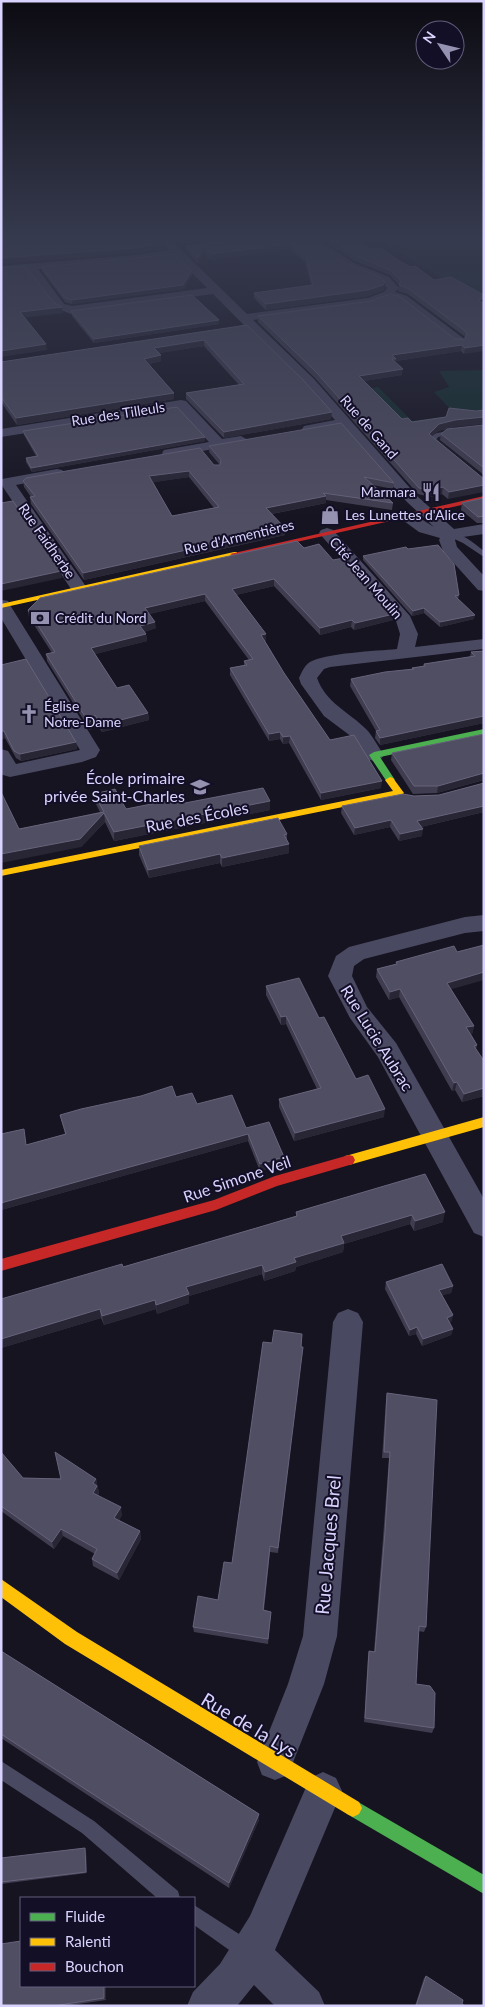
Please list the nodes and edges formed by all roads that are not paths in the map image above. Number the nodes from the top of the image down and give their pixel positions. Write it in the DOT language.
graph roads {
  1 [pos="252,331"];
  2 [pos="446,331"];
  3 [pos="459,341"];
  4 [pos="346,422"];
  5 [pos="484,427"];
  6 [pos="292,432"];
  7 [pos="1,433"];
  8 [pos="255,438"];
  9 [pos="218,444"];
  10 [pos="449,454"];
  11 [pos="151,456"];
  12 [pos="72,470"];
  13 [pos="17,498"];
  14 [pos="484,498"];
  15 [pos="1,501"];
  16 [pos="425,511"];
  17 [pos="405,515"];
  18 [pos="484,529"];
  19 [pos="326,533"];
  20 [pos="451,534"];
  21 [pos="484,555"];
  22 [pos="484,586"];
  23 [pos="79,588"];
  24 [pos="2,606"];
  25 [pos="484,644"];
  26 [pos="405,652"];
  27 [pos="484,732"];
  28 [pos="374,754"];
  29 [pos="1,755"];
  30 [pos="1,874"];
  31 [pos="484,923"];
  32 [pos="484,1122"];
  33 [pos="434,1136"];
  34 [pos="484,1226"];
  35 [pos="1,1265"];
  36 [pos="348,1322"];
  37 [pos="1,1587"];
  38 [pos="275,1762"];
  39 [pos="1,1770"];
  40 [pos="323,1791"];
  41 [pos="484,1885"];
  42 [pos="169,1897"];
  43 [pos="195,1915"];
  44 [pos="252,1954"];
  45 [pos="206,2006"];
  46 [pos="305,2006"];
  1 -- 4 [label="street, Rue de Gand"];
  2 -- 3 [label="street"];
  4 -- 6 [label="street"];
  4 -- 16 [label="street, Rue de Gand"];
  5 -- 10 [label="lane"];
  7 -- 9 [label="street, Rue des Tilleuls"];
  8 -- 9 [label="street"];
  9 -- 11 [label="street"];
  12 -- 13 [label="street, Rue Faidherbe"];
  13 -- 15 [label="street"];
  13 -- 23 [label="street, Rue Faidherbe"];
  14 -- 16 [label="street, Rue d'Armentières"];
  16 -- 17 [label="street, Rue d'Armentières"];
  16 -- 20 [label="street, Rue de Gand"];
  17 -- 19 [label="street, Rue d'Armentières"];
  17 -- 20 [label="street"];
  18 -- 20 [label="street"];
  19 -- 23 [label="street, Rue d'Armentières"];
  19 -- 26 [label="street, Cité Jean Moulin"];
  20 -- 21 [label="lane"];
  20 -- 22 [label="street"];
  23 -- 24 [label="street, Rue d'Armentières"];
  24 -- 29 [label="street"];
  25 -- 26 [label="street"];
  26 -- 28 [label="street"];
  27 -- 28 [label="street"];
  28 -- 30 [label="street, Rue des Écoles"];
  31 -- 33 [label="street, Rue Lucie Aubrac"];
  32 -- 33 [label="street, Rue Simone Veil"];
  33 -- 34 [label="street, Rue Lucie Aubrac"];
  33 -- 35 [label="street, Rue Simone Veil"];
  36 -- 38 [label="street, Rue Jacques Brel"];
  37 -- 38 [label="street, Rue de la Lys"];
  38 -- 40 [label="street, Rue de la Lys"];
  39 -- 42 [label="lane"];
  40 -- 41 [label="street, Rue de la Lys"];
  40 -- 44 [label="street"];
  43 -- 44 [label="lane"];
  44 -- 45 [label="street"];
  44 -- 46 [label="street"];
}
